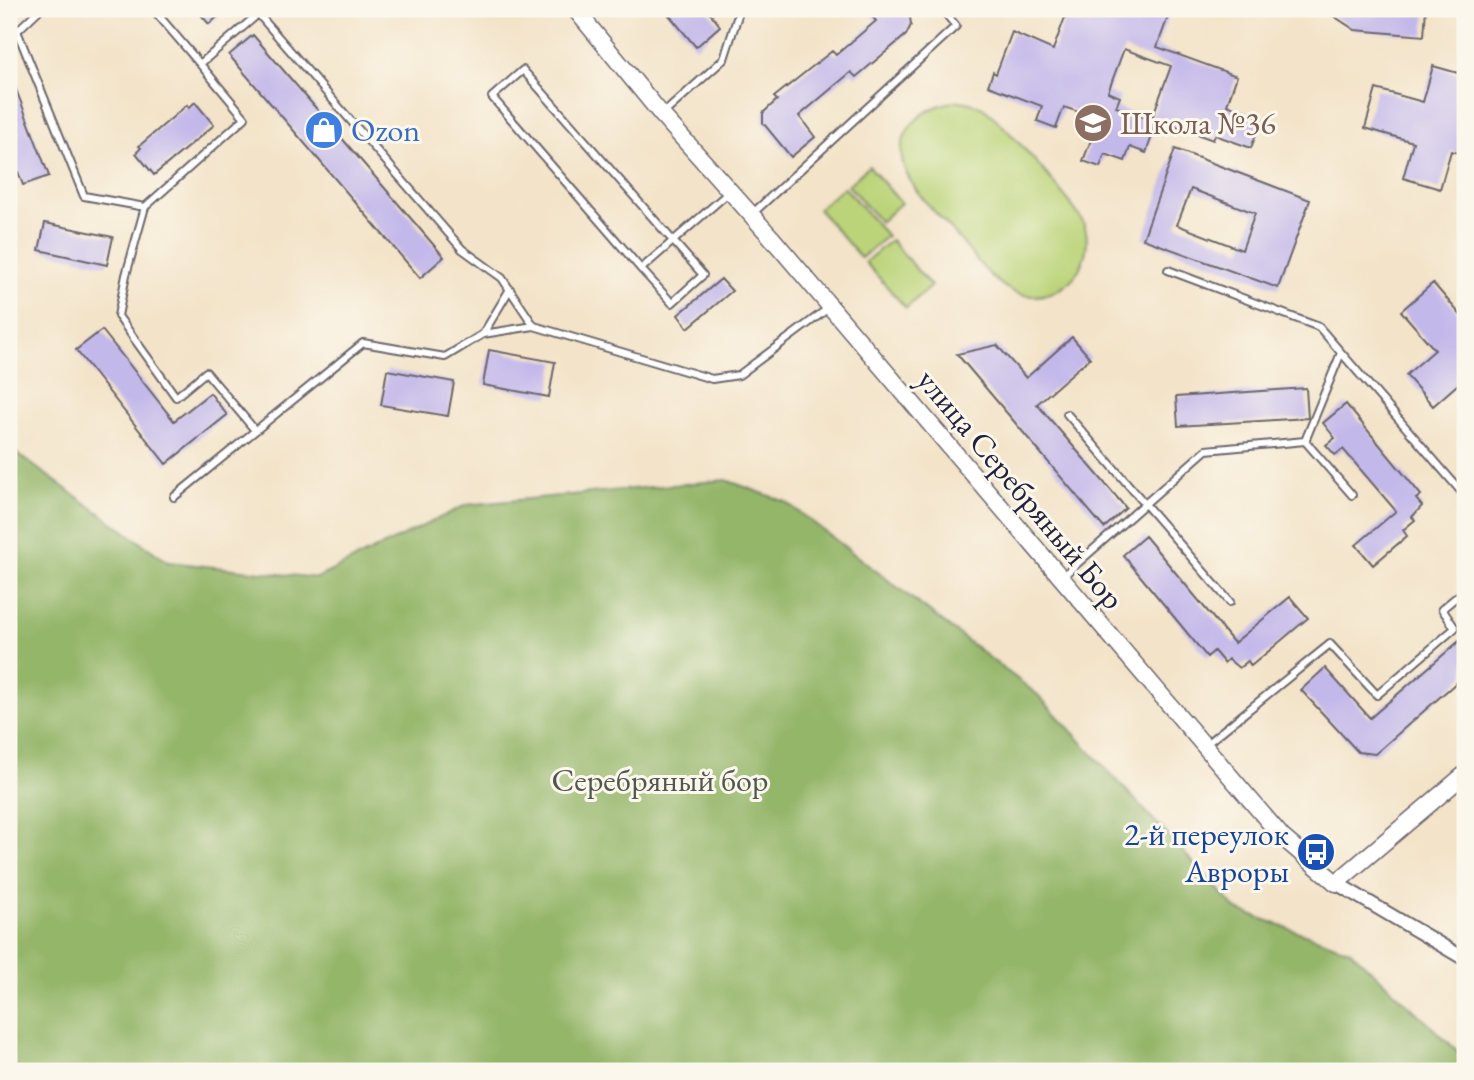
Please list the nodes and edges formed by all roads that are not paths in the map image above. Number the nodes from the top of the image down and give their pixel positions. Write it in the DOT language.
graph roads {
  1 [pos="40,9"];
  2 [pos="153,9"];
  3 [pos="740,9"];
  4 [pos="942,9"];
  5 [pos="258,10"];
  6 [pos="578,10"];
  7 [pos="201,64"];
  8 [pos="662,115"];
  9 [pos="730,192"];
  10 [pos="145,207"];
  11 [pos="750,215"];
  12 [pos="671,240"];
  13 [pos="641,269"];
  14 [pos="1168,270"];
  15 [pos="510,289"];
  16 [pos="830,307"];
  17 [pos="534,326"];
  18 [pos="483,334"];
  19 [pos="1341,353"];
  20 [pos="1067,414"];
  21 [pos="254,429"];
  22 [pos="1305,441"];
  23 [pos="1352,495"];
  24 [pos="1465,496"];
  25 [pos="174,497"];
  26 [pos="1144,504"];
  27 [pos="1060,578"];
  28 [pos="1465,590"];
  29 [pos="1230,602"];
  30 [pos="1204,746"];
  31 [pos="1465,774"];
  32 [pos="1336,883"];
  33 [pos="1465,959"];
  1 -- 10 [label="lane"];
  2 -- 7 [label="lane"];
  3 -- 8 [label="lane"];
  4 -- 11 [label="lane"];
  5 -- 7 [label="lane"];
  5 -- 15 [label="lane"];
  6 -- 8 [label="street, улица Серебряный Бор"];
  7 -- 10 [label="lane"];
  8 -- 9 [label="street, улица Серебряный Бор"];
  9 -- 11 [label="street, улица Серебряный Бор"];
  9 -- 12 [label="lane"];
  10 -- 21 [label="lane"];
  11 -- 16 [label="street, улица Серебряный Бор"];
  12 -- 13 [label="lane"];
  12 -- 13 [label="lane"];
  12 -- 13 [label="lane"];
  14 -- 19 [label="lane"];
  15 -- 17 [label="lane"];
  15 -- 18 [label="lane"];
  16 -- 17 [label="lane"];
  16 -- 27 [label="street, улица Серебряный Бор"];
  17 -- 18 [label="lane"];
  18 -- 21 [label="lane"];
  19 -- 22 [label="lane"];
  19 -- 24 [label="lane"];
  20 -- 26 [label="lane"];
  21 -- 25 [label="lane"];
  22 -- 23 [label="lane"];
  22 -- 26 [label="lane"];
  26 -- 27 [label="lane"];
  26 -- 29 [label="lane"];
  27 -- 30 [label="street, улица Серебряный Бор"];
  28 -- 30 [label="lane"];
  30 -- 32 [label="street, улица Серебряный Бор"];
  31 -- 32 [label="street"];
  32 -- 33 [label="street, улица Серебряный Бор"];
}
